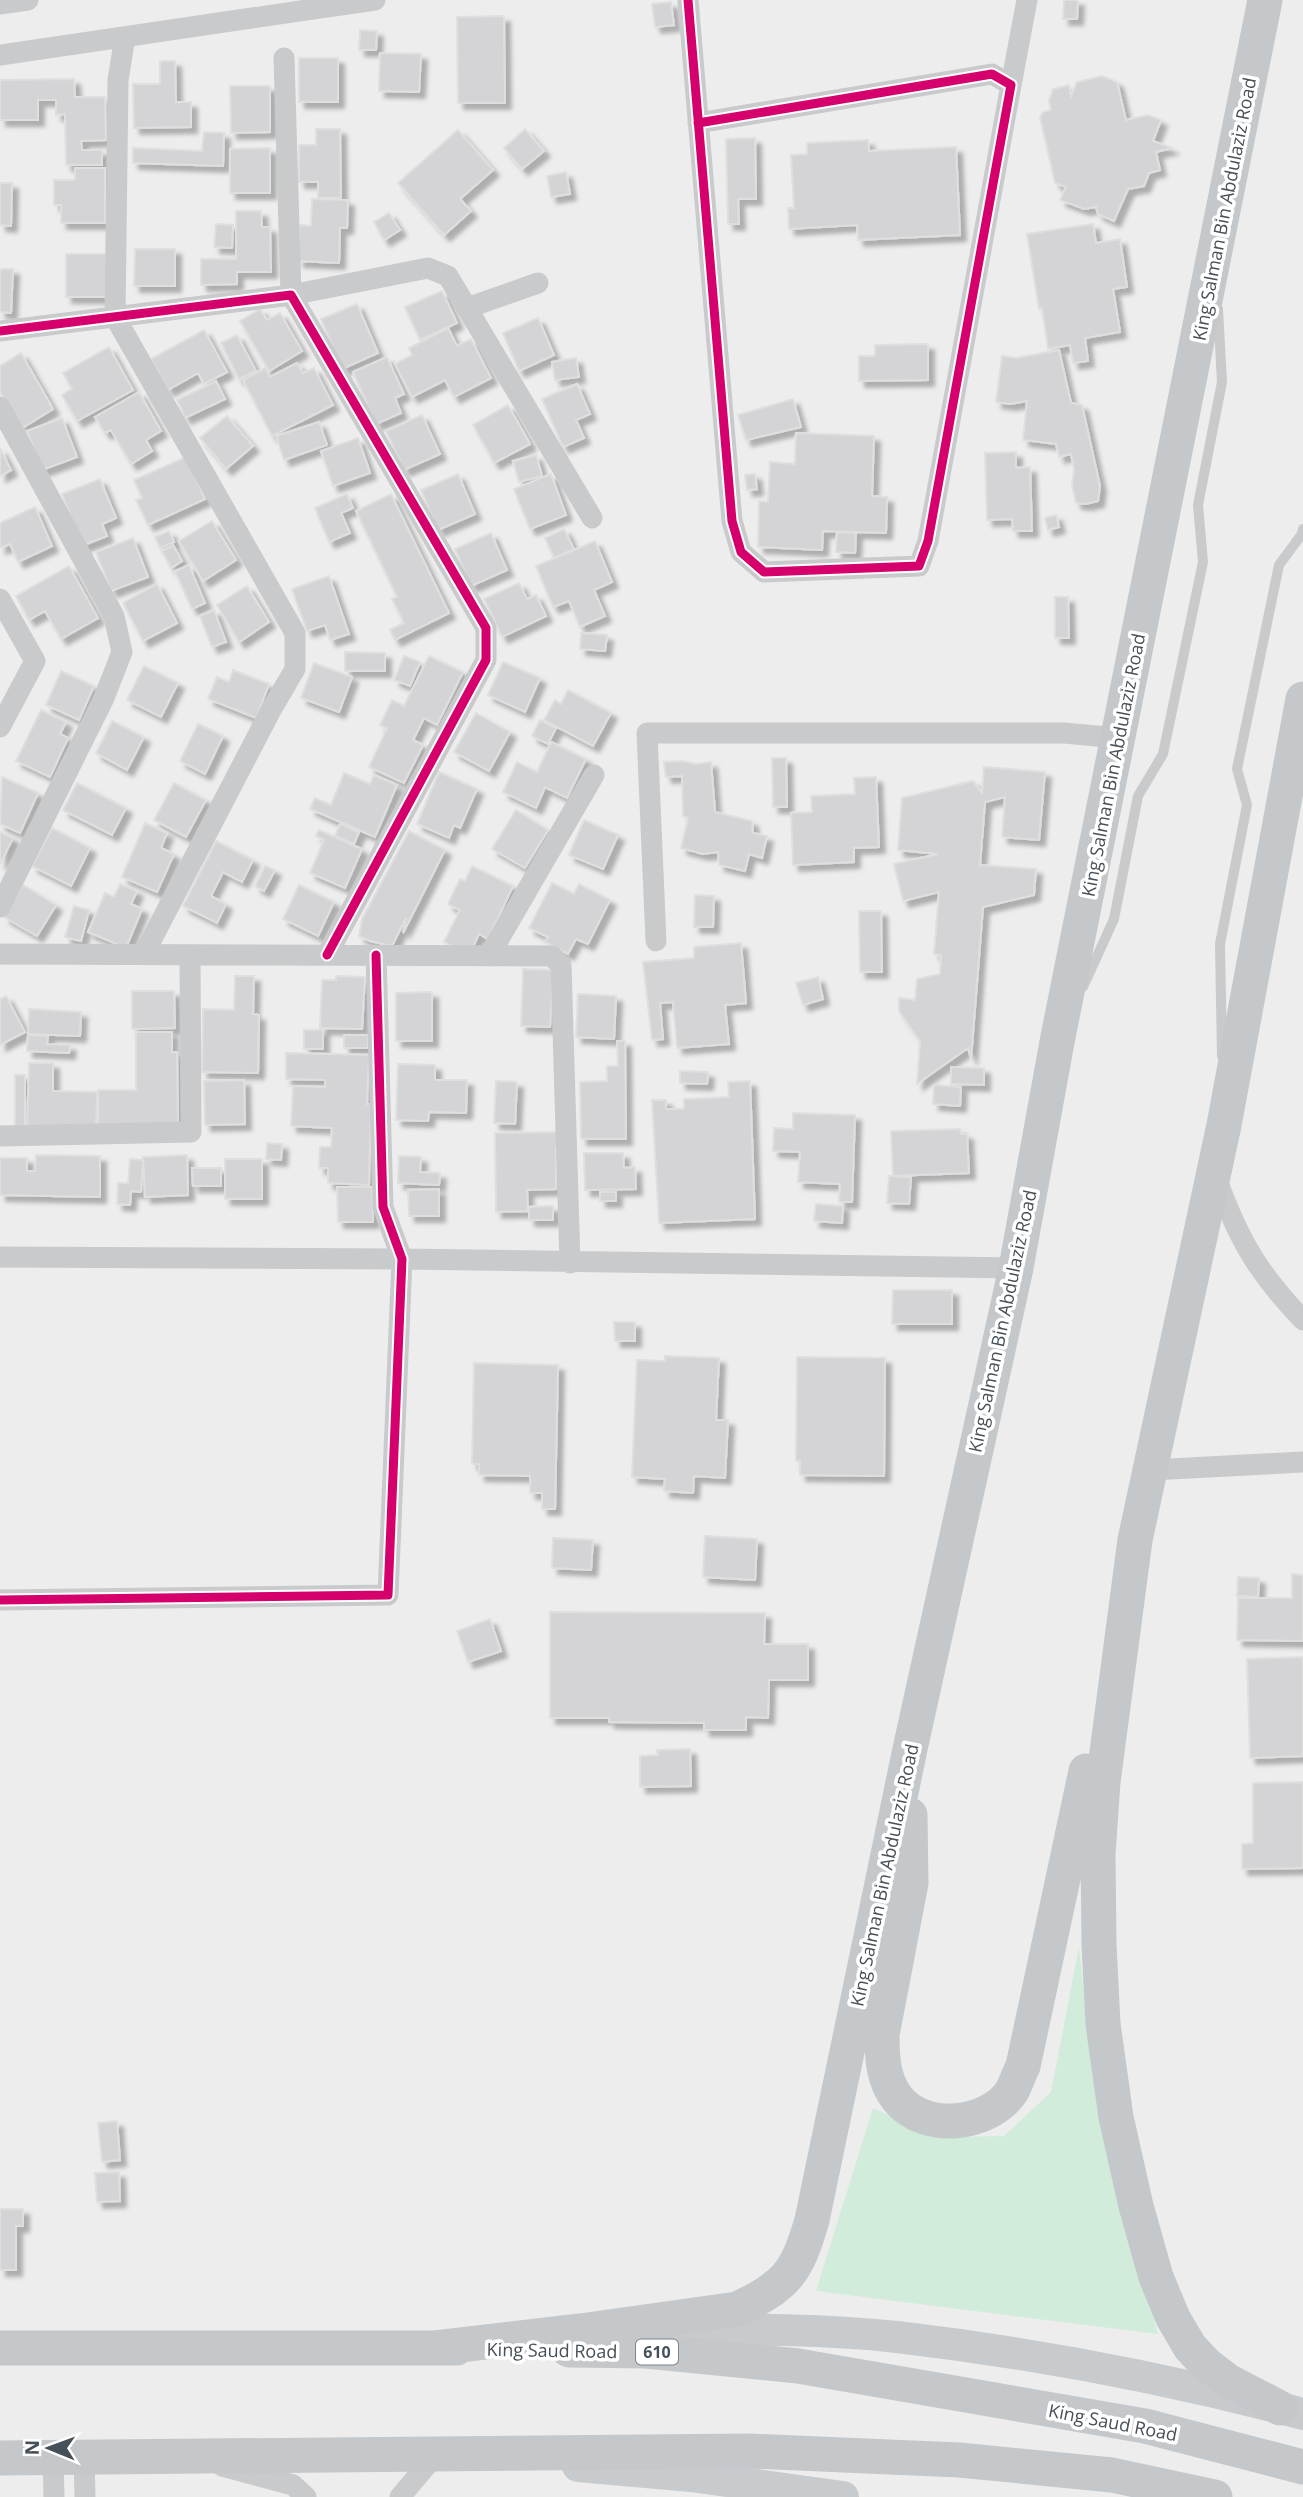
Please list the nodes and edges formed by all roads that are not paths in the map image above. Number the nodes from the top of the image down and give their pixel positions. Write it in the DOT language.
graph roads {
  1 [pos="28,0"];
  2 [pos="374,0"];
  3 [pos="688,0"];
  4 [pos="1027,0"];
  5 [pos="1265,0"];
  6 [pos="0,4"];
  7 [pos="125,37"];
  8 [pos="0,55"];
  9 [pos="284,58"];
  10 [pos="1011,85"];
  11 [pos="698,123"];
  12 [pos="1214,257"];
  13 [pos="538,283"];
  14 [pos="291,295"];
  15 [pos="467,309"];
  16 [pos="115,317"];
  17 [pos="0,331"];
  18 [pos="0,407"];
  19 [pos="592,519"];
  20 [pos="1303,529"];
  21 [pos="0,599"];
  22 [pos="1303,699"];
  23 [pos="0,727"];
  24 [pos="1118,738"];
  25 [pos="594,775"];
  26 [pos="0,907"];
  27 [pos="656,941"];
  28 [pos="0,954"];
  29 [pos="144,954"];
  30 [pos="190,954"];
  31 [pos="327,955"];
  32 [pos="376,955"];
  33 [pos="489,956"];
  34 [pos="1057,1042"];
  35 [pos="1224,1125"];
  36 [pos="0,1136"];
  37 [pos="1214,1170"];
  38 [pos="0,1257"];
  39 [pos="402,1259"];
  40 [pos="570,1263"];
  41 [pos="1016,1268"];
  42 [pos="1303,1320"];
  43 [pos="1303,1462"];
  44 [pos="1151,1470"];
  45 [pos="1135,1540"];
  46 [pos="0,1600"];
  47 [pos="910,1749"];
  48 [pos="580,2331"];
  49 [pos="0,2348"];
  50 [pos="435,2348"];
  51 [pos="1292,2411"];
  52 [pos="437,2453"];
  53 [pos="68,2457"];
  54 [pos="186,2457"];
  55 [pos="0,2458"];
  56 [pos="1303,2467"];
  57 [pos="54,2497"];
  58 [pos="85,2497"];
  59 [pos="306,2497"];
  60 [pos="400,2497"];
  61 [pos="843,2497"];
  62 [pos="1215,2497"];
  1 -- 6 [label="street"];
  2 -- 7 [label="street"];
  3 -- 11 [label="street"];
  4 -- 10 [label="street"];
  5 -- 12 [label="main road, King Salman Bin Abdulaziz Road"];
  7 -- 8 [label="street"];
  7 -- 16 [label="street"];
  9 -- 14 [label="street"];
  10 -- 11 [label="street"];
  10 -- 11 [label="street"];
  12 -- 24 [label="main road, King Salman Bin Abdulaziz Road"];
  12 -- 34 [label="lane"];
  13 -- 15 [label="street"];
  14 -- 15 [label="street"];
  14 -- 16 [label="street"];
  14 -- 31 [label="street"];
  15 -- 19 [label="street"];
  16 -- 17 [label="street"];
  16 -- 29 [label="street"];
  18 -- 26 [label="street"];
  20 -- 35 [label="lane"];
  21 -- 23 [label="street"];
  22 -- 35 [label="main road"];
  24 -- 27 [label="street"];
  24 -- 34 [label="main road, King Salman Bin Abdulaziz Road"];
  25 -- 33 [label="street"];
  28 -- 29 [label="street"];
  29 -- 30 [label="street"];
  30 -- 31 [label="street"];
  30 -- 36 [label="street"];
  31 -- 32 [label="street"];
  32 -- 33 [label="street"];
  32 -- 39 [label="street"];
  33 -- 40 [label="street"];
  34 -- 41 [label="main road, King Salman Bin Abdulaziz Road"];
  35 -- 37 [label="main road"];
  37 -- 42 [label="street"];
  37 -- 44 [label="main road"];
  38 -- 39 [label="street"];
  39 -- 40 [label="street"];
  39 -- 46 [label="street"];
  40 -- 41 [label="street"];
  41 -- 47 [label="main road, King Salman Bin Abdulaziz Road"];
  43 -- 44 [label="street"];
  44 -- 45 [label="main road"];
  45 -- 47 [label="main road"];
  45 -- 51 [label="main road"];
  47 -- 48 [label="main road, King Salman Bin Abdulaziz Road"];
  48 -- 50 [label="main road, King Salman Bin Abdulaziz Road"];
  48 -- 51 [label="main road, King Saud Road"];
  49 -- 50 [label="main road, King Saud Road / 610"];
  50 -- 56 [label="main road, King Saud Road / 610"];
  52 -- 54 [label="main road"];
  52 -- 60 [label="street"];
  52 -- 61 [label="main road"];
  52 -- 62 [label="main road"];
  53 -- 54 [label="main road"];
  53 -- 55 [label="main road"];
  53 -- 57 [label="street"];
  53 -- 58 [label="street"];
  54 -- 59 [label="street"];
}
